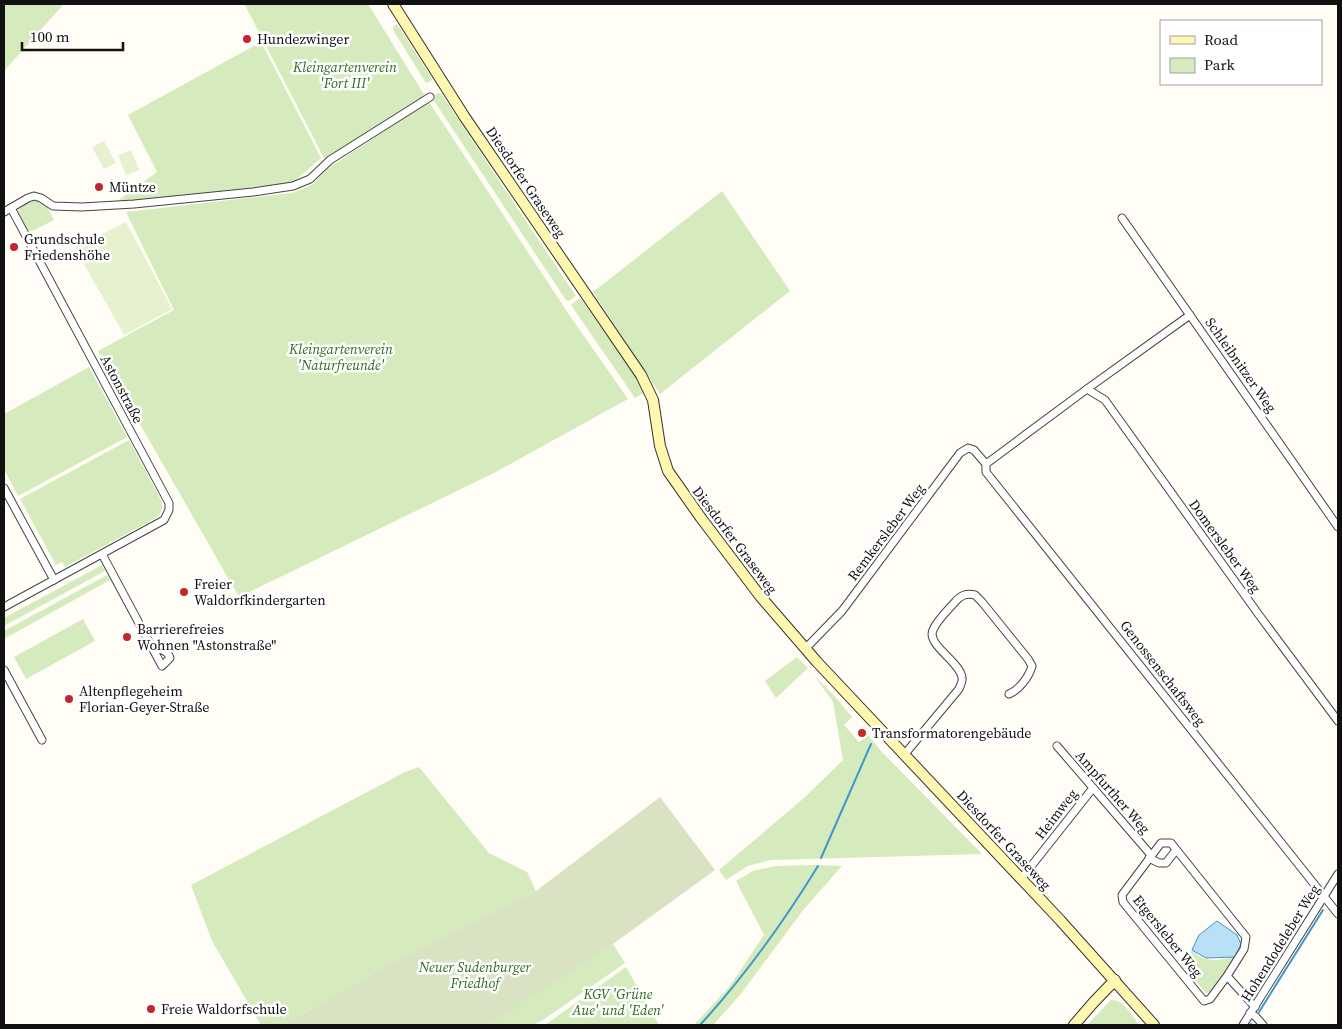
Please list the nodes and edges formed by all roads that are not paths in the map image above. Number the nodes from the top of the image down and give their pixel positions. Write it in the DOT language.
graph roads {
  1 [pos="393,4"];
  2 [pos="430,97"];
  3 [pos="7,210"];
  4 [pos="1122,218"];
  5 [pos="1190,315"];
  6 [pos="1087,389"];
  7 [pos="986,464"];
  8 [pos="4,488"];
  9 [pos="1338,528"];
  10 [pos="102,554"];
  11 [pos="54,580"];
  12 [pos="4,607"];
  13 [pos="805,649"];
  14 [pos="154,650"];
  15 [pos="4,670"];
  16 [pos="1009,694"];
  17 [pos="1338,721"];
  18 [pos="42,740"];
  19 [pos="1057,746"];
  20 [pos="904,755"];
  21 [pos="1093,788"];
  22 [pos="1176,850"];
  23 [pos="1150,857"];
  24 [pos="1338,874"];
  25 [pos="1021,879"];
  26 [pos="1324,896"];
  27 [pos="1338,914"];
  28 [pos="1227,976"];
  29 [pos="1115,980"];
  30 [pos="1252,1010"];
  31 [pos="1074,1025"];
  32 [pos="1154,1025"];
  33 [pos="1243,1025"];
  34 [pos="1263,1025"];
  1 -- 13 [label="main road, Diesdorfer Graseweg"];
  2 -- 3 [label="street"];
  3 -- 10 [label="street, Astonstraße"];
  4 -- 5 [label="street, Schleibnitzer Weg"];
  5 -- 6 [label="street"];
  5 -- 9 [label="street, Schleibnitzer Weg"];
  6 -- 7 [label="street"];
  6 -- 17 [label="street, Domersleber Weg"];
  7 -- 13 [label="street, Remkersleber Weg"];
  7 -- 26 [label="street, Genossenschaftsweg"];
  8 -- 11 [label="street"];
  10 -- 11 [label="street, Astonstraße"];
  10 -- 14 [label="street"];
  11 -- 12 [label="street, Astonstraße"];
  13 -- 20 [label="main road, Diesdorfer Graseweg"];
  15 -- 18 [label="street"];
  16 -- 20 [label="street"];
  19 -- 21 [label="street, Ampfurther Weg"];
  20 -- 25 [label="main road, Diesdorfer Graseweg"];
  21 -- 23 [label="street, Ampfurther Weg"];
  21 -- 25 [label="street, Heimweg"];
  22 -- 23 [label="street"];
  22 -- 23 [label="street, Etgersleber Weg"];
  22 -- 28 [label="street, Etgersleber Weg"];
  23 -- 28 [label="street, Etgersleber Weg"];
  24 -- 26 [label="street, Hohendodeleber Weg"];
  25 -- 29 [label="main road, Diesdorfer Graseweg"];
  26 -- 27 [label="street, Genossenschaftsweg"];
  26 -- 30 [label="street, Hohendodeleber Weg"];
  28 -- 30 [label="street"];
  29 -- 31 [label="main road"];
  29 -- 32 [label="main road, Diesdorfer Graseweg"];
  30 -- 33 [label="street, Hohendodeleber Weg"];
  30 -- 34 [label="street"];
}
